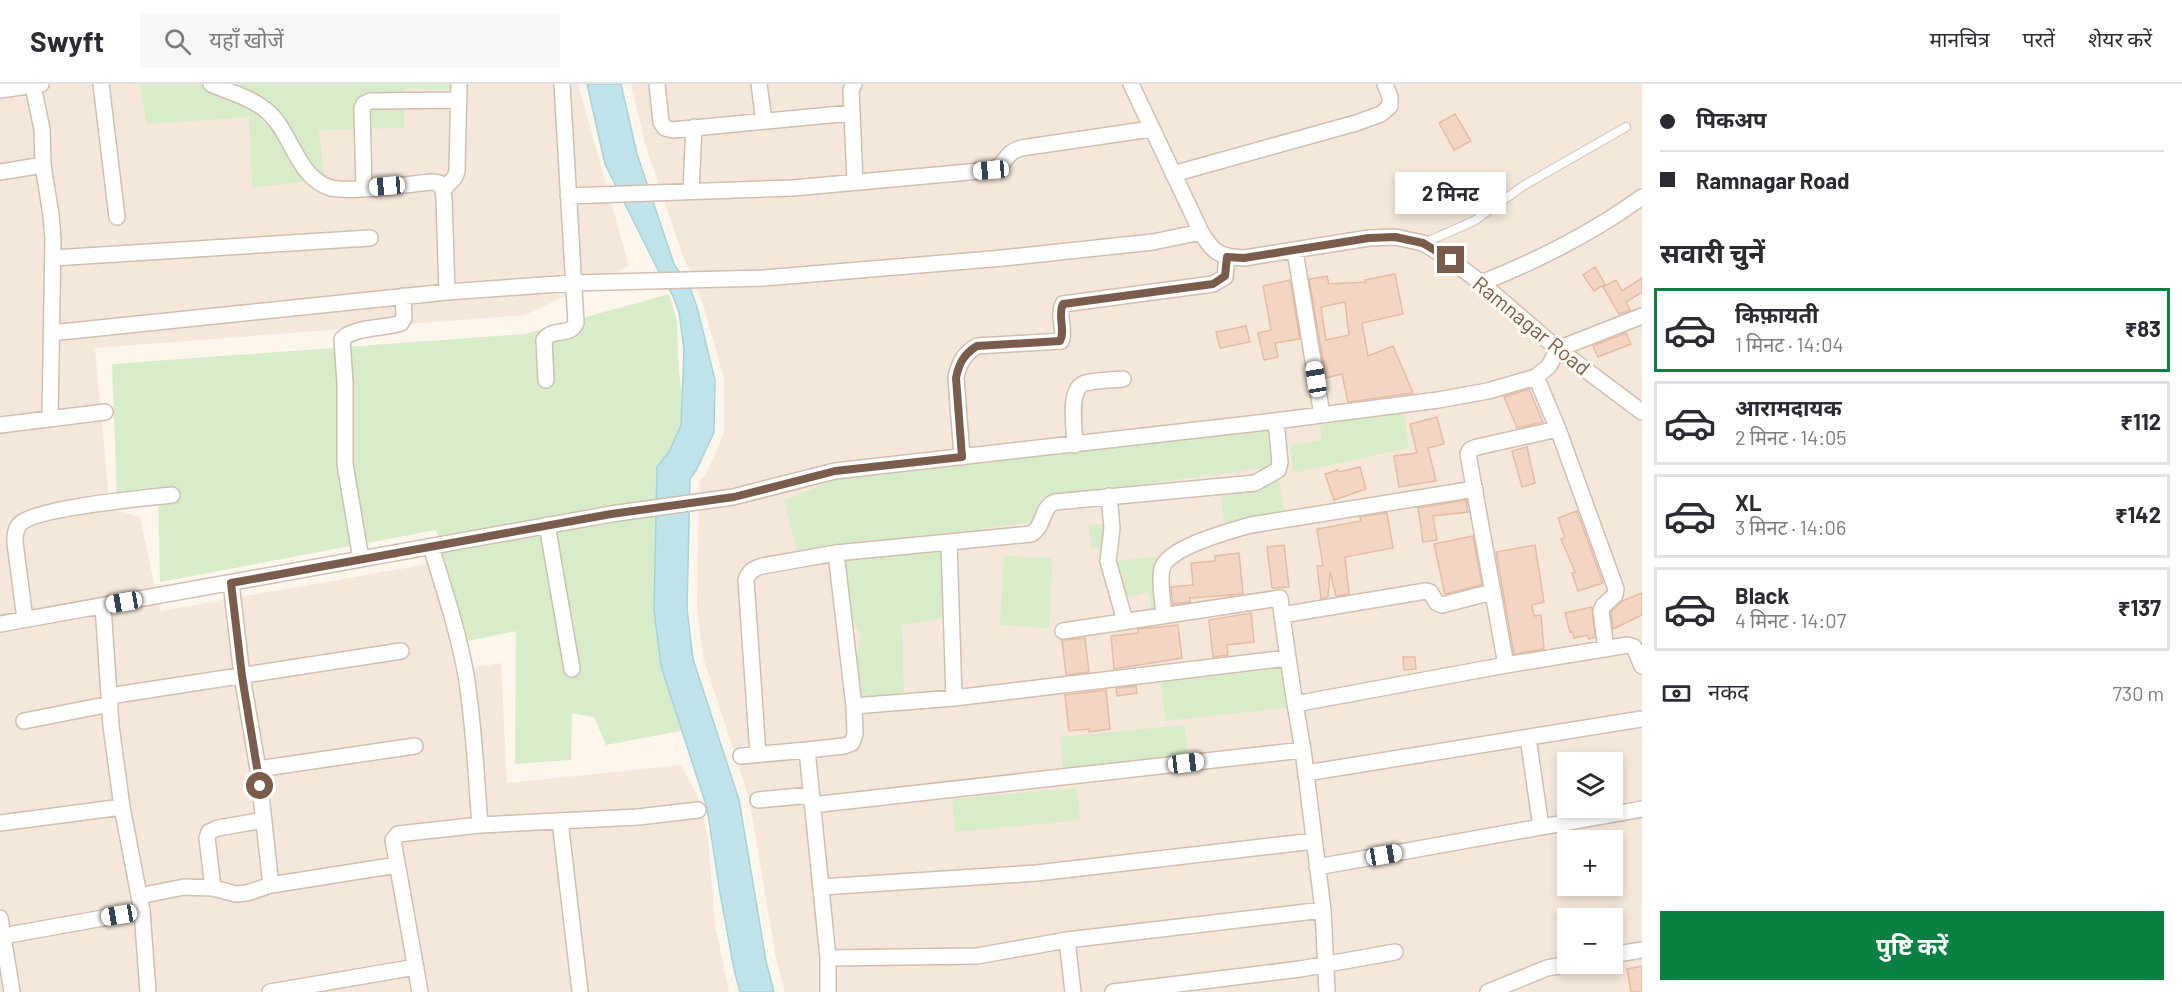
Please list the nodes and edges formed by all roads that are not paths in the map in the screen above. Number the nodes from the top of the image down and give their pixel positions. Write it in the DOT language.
graph roads {
  1 [pos="101,84"];
  2 [pos="211,84"];
  3 [pos="459,84"];
  4 [pos="562,84"];
  5 [pos="657,84"];
  6 [pos="759,84"];
  7 [pos="853,84"];
  8 [pos="1131,84"];
  9 [pos="1385,84"];
  10 [pos="37,85"];
  11 [pos="0,90"];
  12 [pos="459,100"];
  13 [pos="851,113"];
  14 [pos="764,121"];
  15 [pos="694,127"];
  16 [pos="1626,128"];
  17 [pos="1151,129"];
  18 [pos="43,165"];
  19 [pos="0,172"];
  20 [pos="1173,174"];
  21 [pos="855,181"];
  22 [pos="364,188"];
  23 [pos="443,190"];
  24 [pos="691,190"];
  25 [pos="568,196"];
  26 [pos="1642,197"];
  27 [pos="117,217"];
  28 [pos="1201,232"];
  29 [pos="370,238"];
  30 [pos="1423,243"];
  31 [pos="1295,251"];
  32 [pos="1227,257"];
  33 [pos="53,258"];
  34 [pos="573,283"];
  35 [pos="1481,283"];
  36 [pos="447,292"];
  37 [pos="403,296"];
  38 [pos="1642,316"];
  39 [pos="51,333"];
  40 [pos="1558,349"];
  41 [pos="1536,377"];
  42 [pos="1123,379"];
  43 [pos="546,380"];
  44 [pos="105,412"];
  45 [pos="1642,412"];
  46 [pos="1322,415"];
  47 [pos="51,417"];
  48 [pos="1276,421"];
  49 [pos="0,425"];
  50 [pos="1558,429"];
  51 [pos="1076,445"];
  52 [pos="962,457"];
  53 [pos="1474,489"];
  54 [pos="172,495"];
  55 [pos="1109,496"];
  56 [pos="547,525"];
  57 [pos="950,542"];
  58 [pos="431,547"];
  59 [pos="837,553"];
  60 [pos="361,560"];
  61 [pos="231,583"];
  62 [pos="1492,592"];
  63 [pos="103,606"];
  64 [pos="1164,615"];
  65 [pos="1282,615"];
  66 [pos="25,620"];
  67 [pos="1125,621"];
  68 [pos="0,624"];
  69 [pos="1063,631"];
  70 [pos="1606,649"];
  71 [pos="401,651"];
  72 [pos="1641,657"];
  73 [pos="1288,658"];
  74 [pos="1506,665"];
  75 [pos="572,669"];
  76 [pos="242,676"];
  77 [pos="954,698"];
  78 [pos="109,700"];
  79 [pos="1295,704"];
  80 [pos="854,706"];
  81 [pos="1642,719"];
  82 [pos="24,721"];
  83 [pos="1528,738"];
  84 [pos="415,747"];
  85 [pos="807,750"];
  86 [pos="1303,750"];
  87 [pos="758,754"];
  88 [pos="741,756"];
  89 [pos="258,769"];
  90 [pos="1306,773"];
  91 [pos="758,800"];
  92 [pos="812,800"];
  93 [pos="122,807"];
  94 [pos="1642,809"];
  95 [pos="698,810"];
  96 [pos="264,820"];
  97 [pos="560,821"];
  98 [pos="0,823"];
  99 [pos="480,825"];
  100 [pos="1541,827"];
  101 [pos="1314,841"];
  102 [pos="397,865"];
  103 [pos="1317,867"];
  104 [pos="271,885"];
  105 [pos="821,887"];
  106 [pos="213,888"];
  107 [pos="140,903"];
  108 [pos="1323,910"];
  109 [pos="0,918"];
  110 [pos="3,936"];
  111 [pos="1067,940"];
  112 [pos="1642,950"];
  113 [pos="1395,952"];
  114 [pos="1623,954"];
  115 [pos="828,958"];
  116 [pos="1325,965"];
  117 [pos="416,967"];
  118 [pos="1557,967"];
  119 [pos="1191,987"];
  120 [pos="12,992"];
  121 [pos="148,992"];
  122 [pos="270,992"];
  123 [pos="420,992"];
  124 [pos="580,992"];
  125 [pos="828,992"];
  126 [pos="1073,992"];
  127 [pos="1113,992"];
  128 [pos="1327,992"];
  129 [pos="1488,992"];
  1 -- 27 [label="street"];
  2 -- 22 [label="street"];
  3 -- 12 [label="street"];
  4 -- 25 [label="street"];
  5 -- 15 [label="street"];
  6 -- 14 [label="street"];
  7 -- 13 [label="street"];
  8 -- 17 [label="street"];
  9 -- 20 [label="street"];
  10 -- 11 [label="street"];
  10 -- 18 [label="street"];
  12 -- 22 [label="street"];
  12 -- 23 [label="street"];
  13 -- 14 [label="street"];
  13 -- 21 [label="street"];
  14 -- 15 [label="street"];
  15 -- 24 [label="street"];
  16 -- 30 [label="lane"];
  17 -- 20 [label="street"];
  17 -- 21 [label="street"];
  18 -- 19 [label="street"];
  18 -- 33 [label="street"];
  20 -- 28 [label="street"];
  21 -- 24 [label="street"];
  22 -- 23 [label="street"];
  23 -- 36 [label="street"];
  24 -- 25 [label="street"];
  25 -- 34 [label="street"];
  26 -- 35 [label="street"];
  28 -- 32 [label="street"];
  28 -- 34 [label="street"];
  29 -- 33 [label="street"];
  30 -- 31 [label="street, Ramnagar Road"];
  30 -- 35 [label="street, Ramnagar Road"];
  31 -- 32 [label="street, Ramnagar Road"];
  31 -- 46 [label="street"];
  32 -- 52 [label="street"];
  33 -- 39 [label="street"];
  34 -- 36 [label="street"];
  34 -- 43 [label="street"];
  35 -- 40 [label="street, Ramnagar Road"];
  36 -- 37 [label="street"];
  37 -- 39 [label="street"];
  37 -- 60 [label="street"];
  38 -- 40 [label="street"];
  39 -- 47 [label="street"];
  40 -- 41 [label="street"];
  40 -- 45 [label="street, Ramnagar Road"];
  41 -- 46 [label="street"];
  41 -- 50 [label="street"];
  42 -- 51 [label="street"];
  44 -- 47 [label="street"];
  46 -- 48 [label="street"];
  47 -- 49 [label="street"];
  48 -- 51 [label="street"];
  48 -- 55 [label="street"];
  50 -- 53 [label="street"];
  50 -- 70 [label="street"];
  51 -- 52 [label="street"];
  52 -- 56 [label="street"];
  53 -- 62 [label="street"];
  53 -- 64 [label="street"];
  54 -- 66 [label="street"];
  55 -- 57 [label="street"];
  55 -- 67 [label="street"];
  56 -- 58 [label="street"];
  56 -- 75 [label="street"];
  57 -- 59 [label="street"];
  57 -- 77 [label="street"];
  58 -- 60 [label="street"];
  58 -- 99 [label="street"];
  59 -- 80 [label="street"];
  59 -- 87 [label="street"];
  60 -- 61 [label="street"];
  61 -- 63 [label="street"];
  61 -- 76 [label="street"];
  62 -- 65 [label="street"];
  62 -- 74 [label="street"];
  63 -- 66 [label="street"];
  63 -- 78 [label="street"];
  64 -- 65 [label="street"];
  64 -- 67 [label="street"];
  65 -- 73 [label="street"];
  66 -- 68 [label="street"];
  67 -- 69 [label="street"];
  70 -- 72 [label="street"];
  70 -- 74 [label="street"];
  71 -- 76 [label="street"];
  73 -- 77 [label="street"];
  73 -- 79 [label="street"];
  74 -- 79 [label="street"];
  76 -- 78 [label="street"];
  76 -- 89 [label="street"];
  77 -- 80 [label="street"];
  78 -- 82 [label="street"];
  78 -- 93 [label="street"];
  79 -- 86 [label="street"];
  80 -- 85 [label="street"];
  81 -- 83 [label="street"];
  83 -- 90 [label="street"];
  83 -- 100 [label="street"];
  84 -- 89 [label="street"];
  85 -- 87 [label="street"];
  85 -- 92 [label="street"];
  86 -- 90 [label="street"];
  86 -- 92 [label="street"];
  87 -- 88 [label="street"];
  89 -- 96 [label="street"];
  90 -- 101 [label="street"];
  91 -- 92 [label="street"];
  92 -- 105 [label="street"];
  93 -- 98 [label="street"];
  93 -- 107 [label="street"];
  94 -- 100 [label="street"];
  95 -- 97 [label="street"];
  96 -- 104 [label="street"];
  96 -- 106 [label="street"];
  97 -- 99 [label="street"];
  97 -- 124 [label="street"];
  99 -- 102 [label="street"];
  100 -- 103 [label="street"];
  101 -- 103 [label="street"];
  101 -- 105 [label="street"];
  102 -- 104 [label="street"];
  102 -- 117 [label="street"];
  103 -- 108 [label="street"];
  104 -- 106 [label="street"];
  105 -- 115 [label="street"];
  106 -- 107 [label="street"];
  107 -- 110 [label="street"];
  107 -- 121 [label="street"];
  108 -- 111 [label="street"];
  108 -- 116 [label="street"];
  109 -- 110 [label="street"];
  110 -- 120 [label="street"];
  111 -- 115 [label="street"];
  111 -- 126 [label="street"];
  112 -- 114 [label="street"];
  113 -- 116 [label="street"];
  115 -- 125 [label="street"];
  116 -- 119 [label="street"];
  116 -- 128 [label="street"];
  117 -- 122 [label="street"];
  117 -- 123 [label="street"];
  118 -- 129 [label="street"];
  119 -- 127 [label="street"];
}
